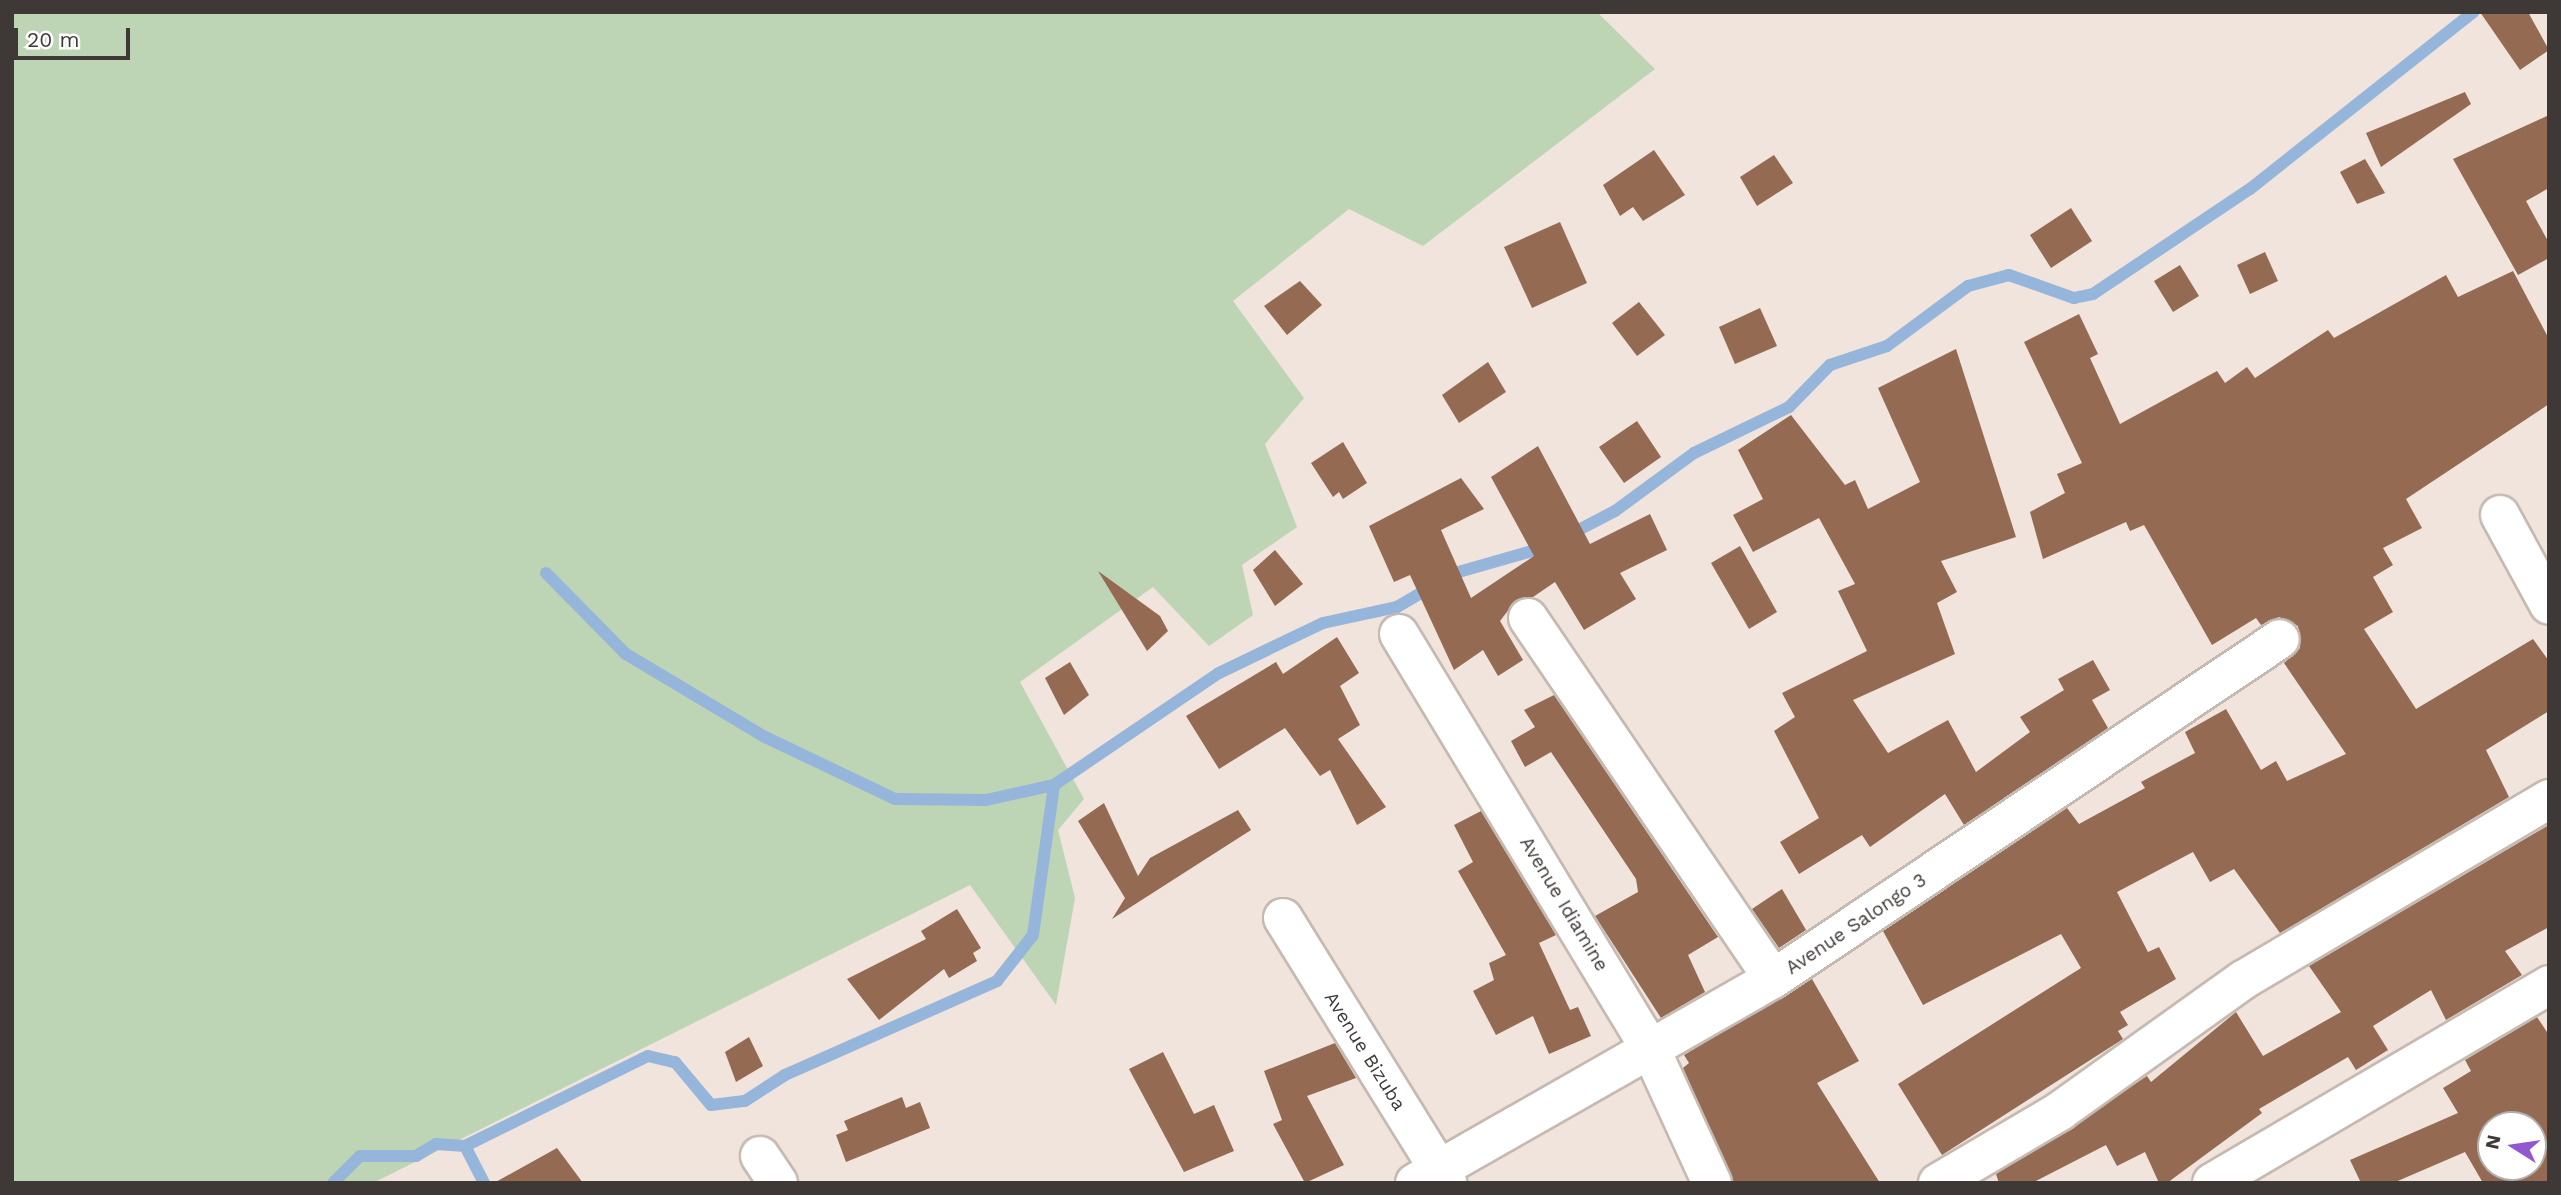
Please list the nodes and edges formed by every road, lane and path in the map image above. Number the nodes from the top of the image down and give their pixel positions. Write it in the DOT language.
graph roads {
  1 [pos="2500,515"];
  2 [pos="2549,605"];
  3 [pos="1528,618"];
  4 [pos="1399,634"];
  5 [pos="2280,639"];
  6 [pos="2549,799"];
  7 [pos="1283,918"];
  8 [pos="1773,979"];
  9 [pos="2549,985"];
  10 [pos="1651,1050"];
  11 [pos="1434,1178"];
  12 [pos="1712,1183"];
  13 [pos="1938,1183"];
  14 [pos="2212,1183"];
  1 -- 2 [label="street"];
  3 -- 8 [label="street"];
  4 -- 10 [label="street, Avenue Idiamine"];
  5 -- 8 [label="street, Avenue Salongo 3"];
  6 -- 13 [label="street"];
  7 -- 11 [label="street, Avenue Bizuba"];
  8 -- 10 [label="street, Avenue Salongo 3"];
  9 -- 14 [label="street"];
  10 -- 11 [label="street, Avenue Salongo 3"];
  10 -- 12 [label="street, Avenue Idiamine"];
}
